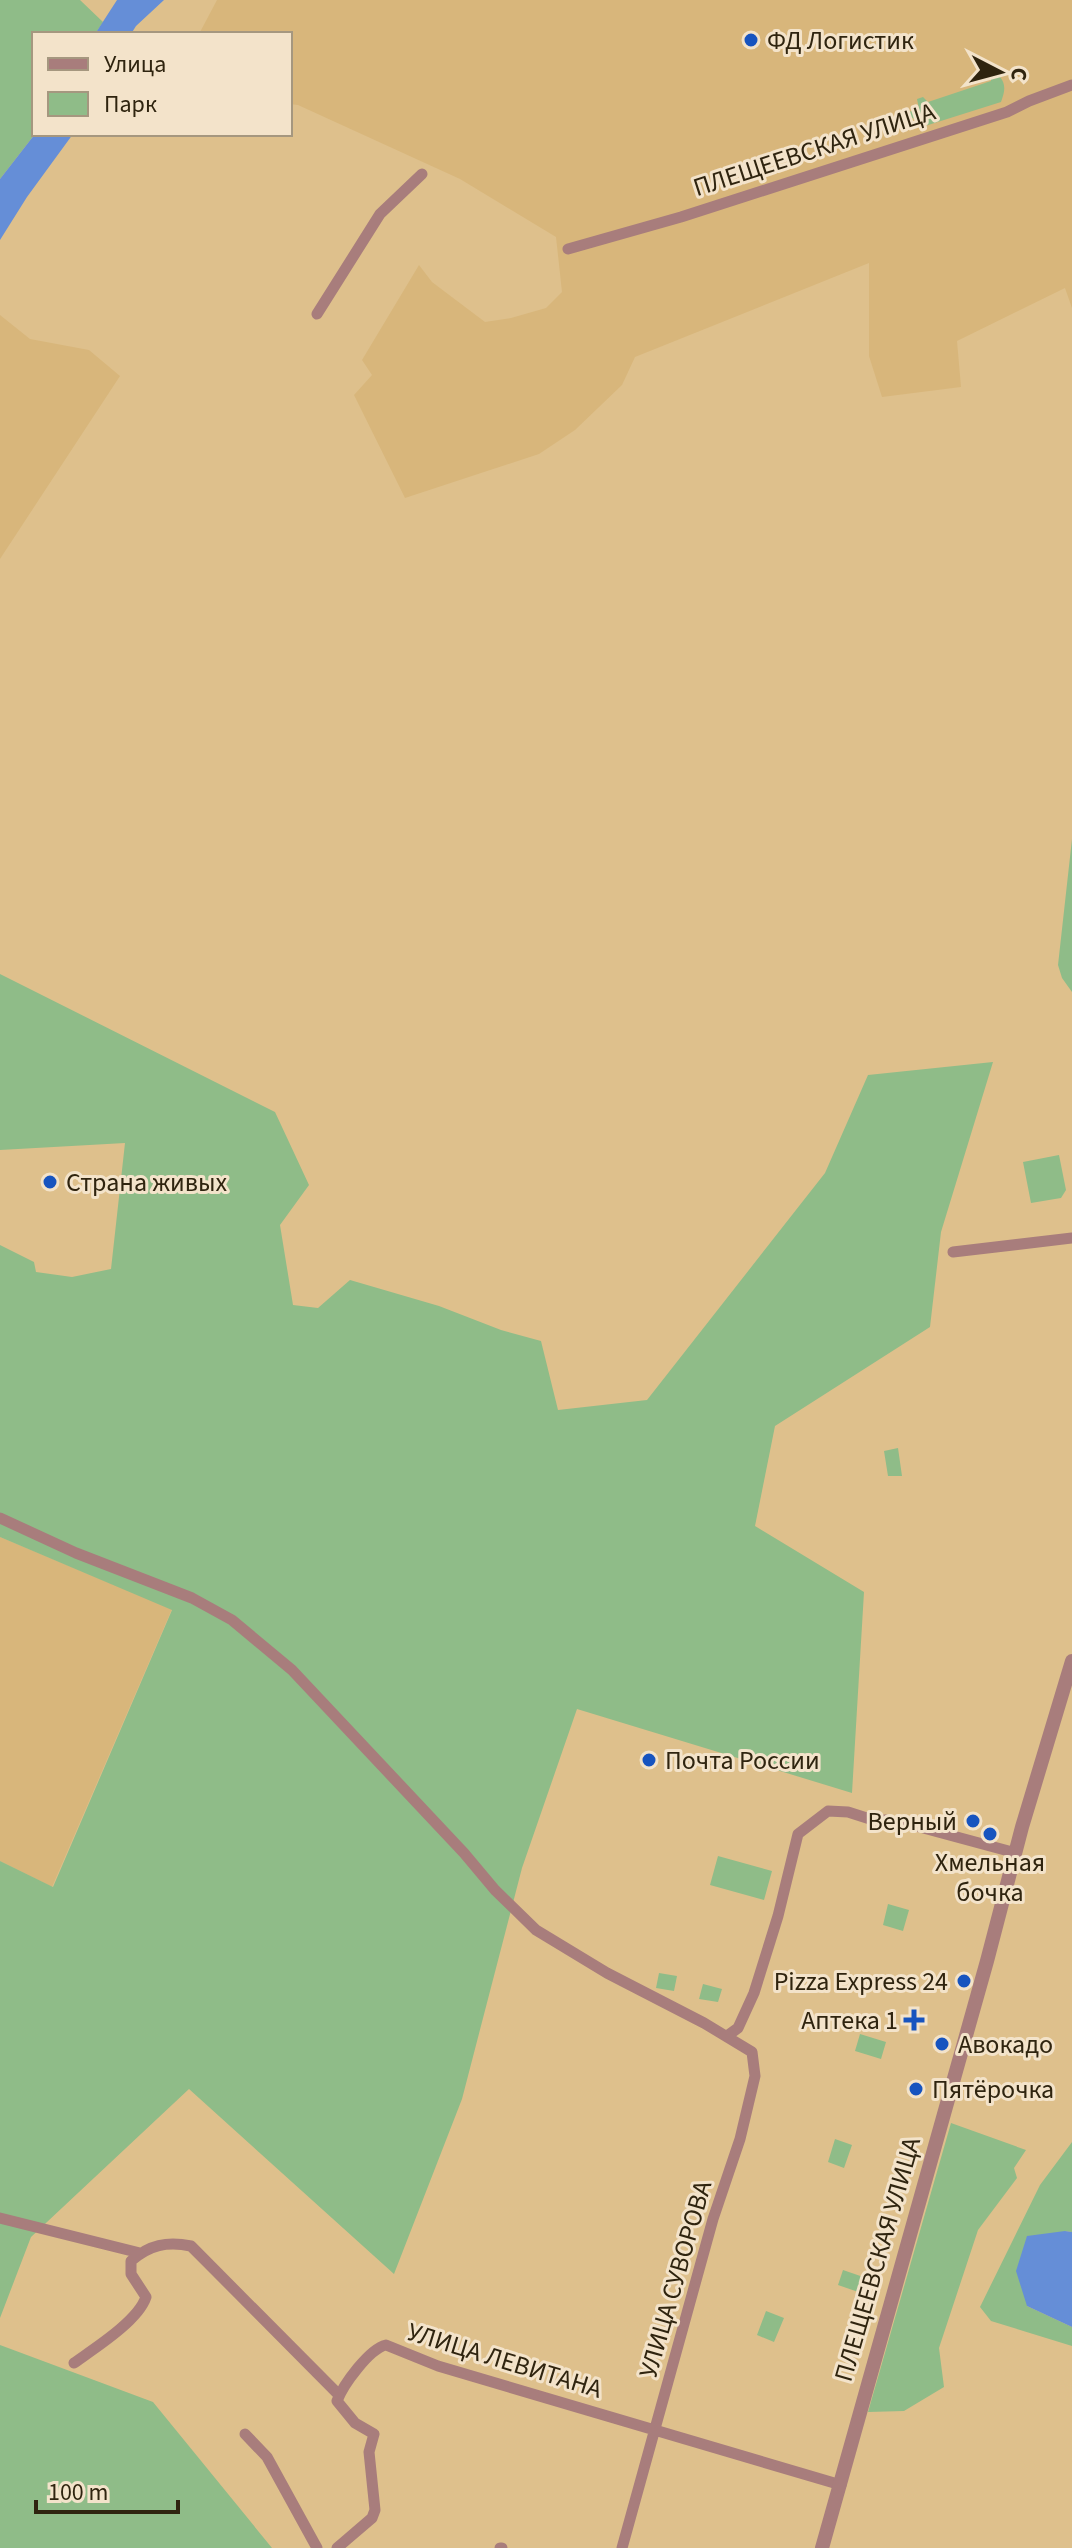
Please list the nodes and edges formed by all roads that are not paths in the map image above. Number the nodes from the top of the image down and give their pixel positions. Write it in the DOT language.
graph roads {
  1 [pos="1072,85"];
  2 [pos="422,174"];
  3 [pos="568,249"];
  4 [pos="317,314"];
  5 [pos="1072,1238"];
  6 [pos="953,1252"];
  7 [pos="0,1518"];
  8 [pos="1072,1661"];
  9 [pos="1016,1853"];
  10 [pos="727,2036"];
  11 [pos="0,2218"];
  12 [pos="140,2253"];
  13 [pos="74,2363"];
  14 [pos="339,2395"];
  15 [pos="653,2429"];
  16 [pos="245,2434"];
  17 [pos="841,2485"];
  18 [pos="317,2548"];
  19 [pos="337,2548"];
  20 [pos="622,2548"];
  21 [pos="822,2548"];
  1 -- 3 [label="street, ПЛЕЩЕЕВСКАЯ УЛИЦА"];
  2 -- 4 [label="street"];
  5 -- 6 [label="street"];
  7 -- 10 [label="street"];
  8 -- 9 [label="street, ПЛЕЩЕЕВСКАЯ УЛИЦА"];
  9 -- 10 [label="street"];
  9 -- 17 [label="street, ПЛЕЩЕЕВСКАЯ УЛИЦА"];
  10 -- 15 [label="street, УЛИЦА СУВОРОВА"];
  11 -- 12 [label="street"];
  12 -- 13 [label="street"];
  12 -- 14 [label="street"];
  14 -- 15 [label="street, УЛИЦА ЛЕВИТАНА"];
  14 -- 19 [label="street"];
  15 -- 17 [label="street, УЛИЦА ЛЕВИТАНА"];
  15 -- 20 [label="street, УЛИЦА СУВОРОВА"];
  16 -- 18 [label="street"];
  17 -- 21 [label="street, ПЛЕЩЕЕВСКАЯ УЛИЦА"];
}
